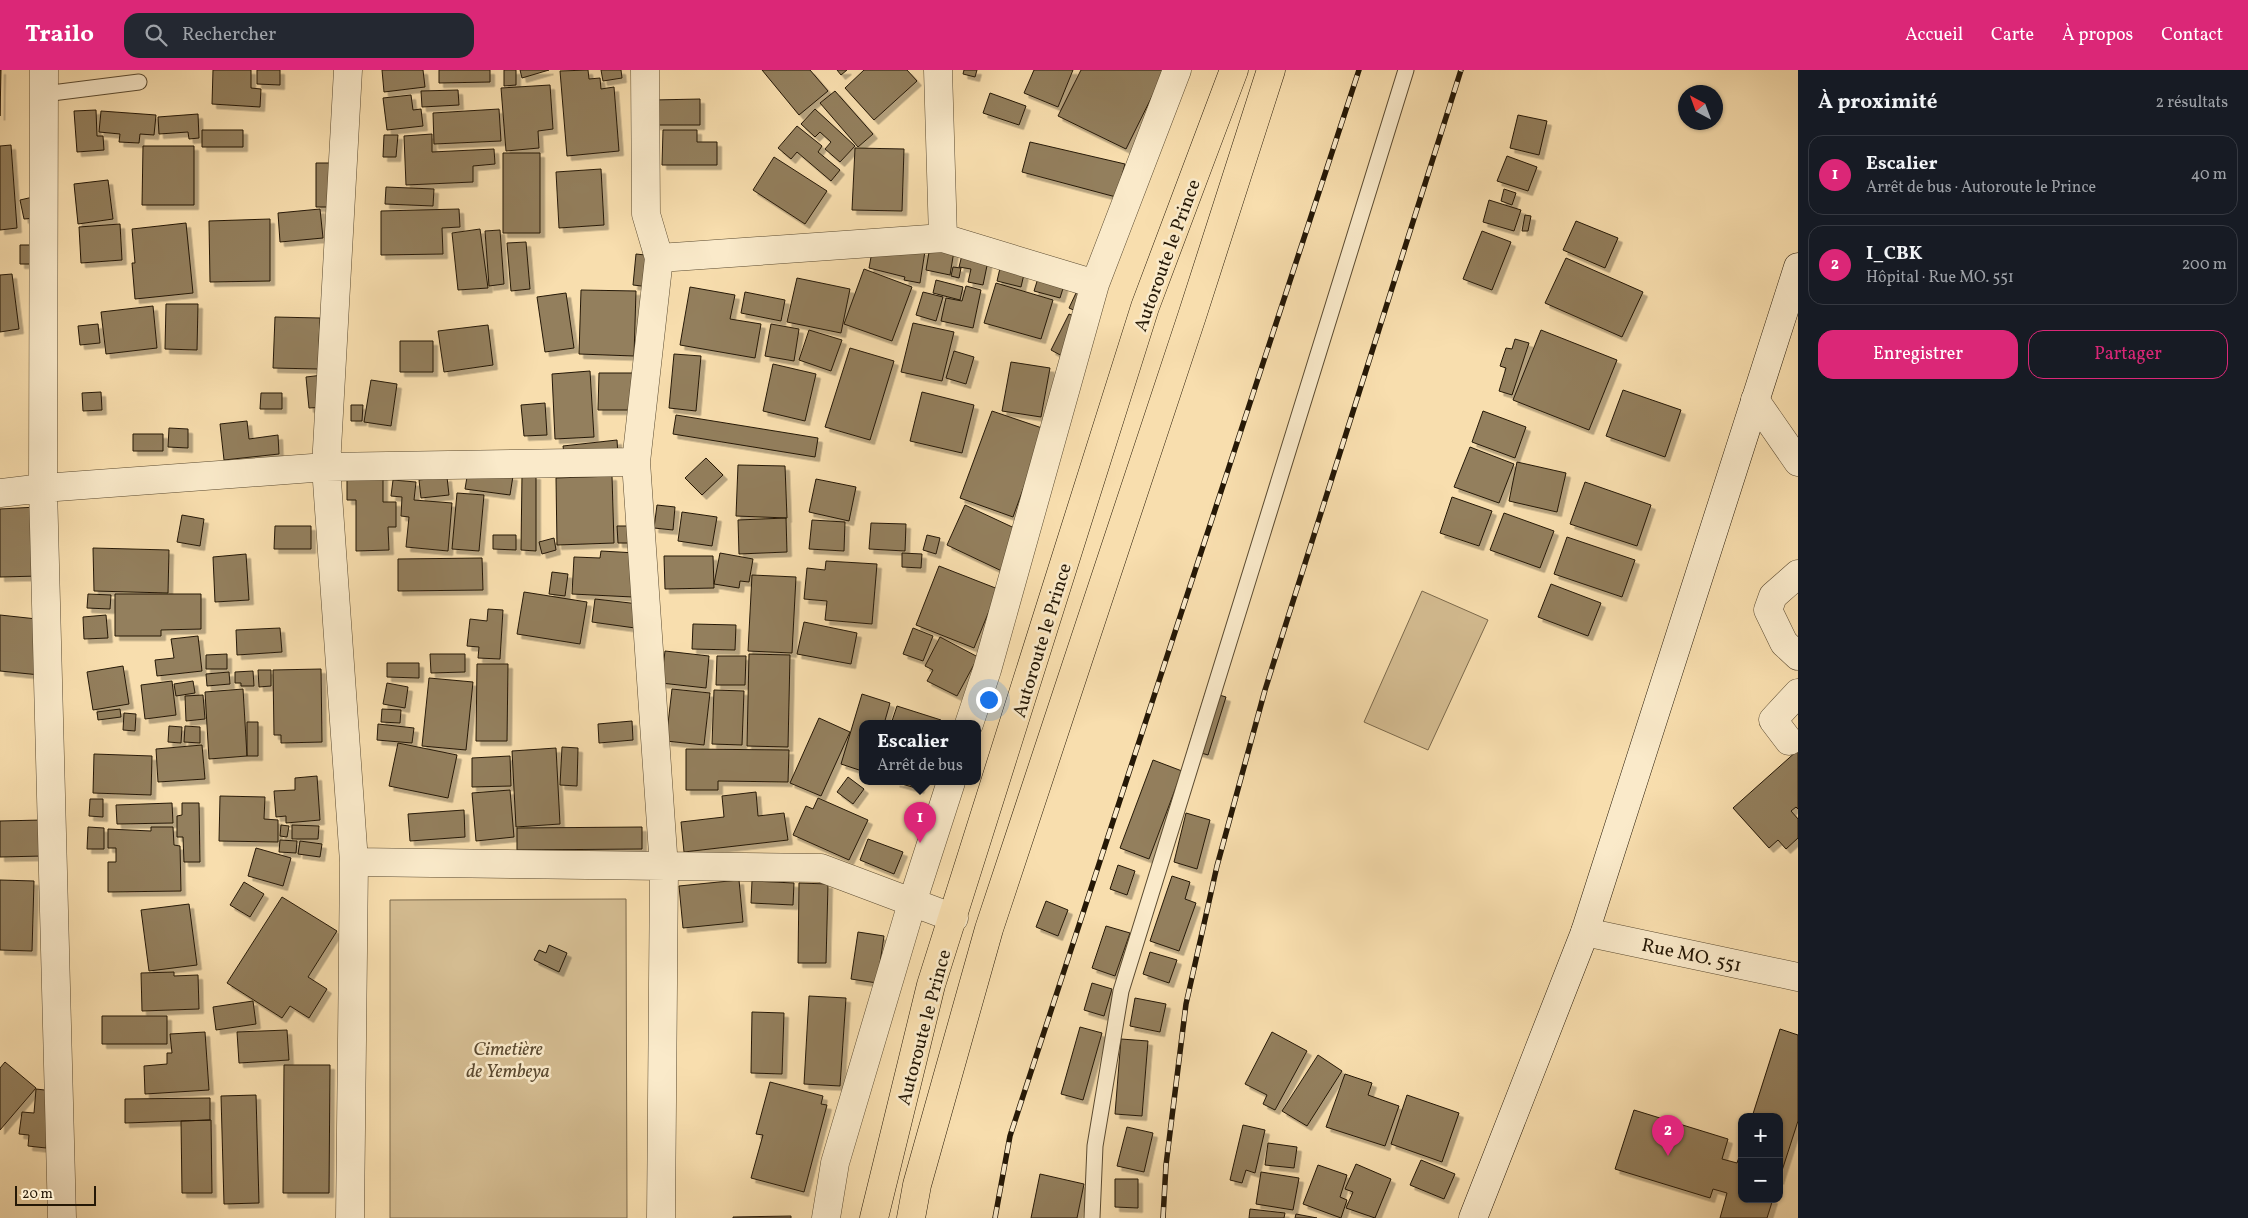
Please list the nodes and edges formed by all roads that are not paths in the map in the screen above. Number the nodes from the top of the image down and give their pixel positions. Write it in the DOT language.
graph roads {
  1 [pos="348,70"];
  2 [pos="645,70"];
  3 [pos="938,70"];
  4 [pos="1176,70"];
  5 [pos="1234,70"];
  6 [pos="1271,70"];
  7 [pos="1406,70"];
  8 [pos="44,82"];
  9 [pos="139,82"];
  10 [pos="943,238"];
  11 [pos="659,258"];
  12 [pos="1798,267"];
  13 [pos="1095,284"];
  14 [pos="1755,400"];
  15 [pos="636,462"];
  16 [pos="1798,462"];
  17 [pos="326,467"];
  18 [pos="43,488"];
  19 [pos="0,493"];
  20 [pos="1798,574"];
  21 [pos="1798,656"];
  22 [pos="1798,693"];
  23 [pos="970,720"];
  24 [pos="1789,741"];
  25 [pos="950,785"];
  26 [pos="354,862"];
  27 [pos="664,868"];
  28 [pos="912,903"];
  29 [pos="954,918"];
  30 [pos="1585,932"];
  31 [pos="1798,977"];
  32 [pos="62,1218"];
  33 [pos="350,1218"];
  34 [pos="661,1218"];
  35 [pos="826,1218"];
  36 [pos="874,1218"];
  37 [pos="911,1218"];
  38 [pos="1092,1218"];
  39 [pos="1474,1218"];
  1 -- 17 [label="street"];
  2 -- 11 [label="street"];
  3 -- 10 [label="street"];
  4 -- 13 [label="street"];
  5 -- 29 [label="main road, Autoroute le Prince"];
  6 -- 37 [label="main road, Autoroute le Prince"];
  7 -- 38 [label="lane"];
  8 -- 9 [label="lane"];
  8 -- 18 [label="street"];
  10 -- 11 [label="street"];
  10 -- 13 [label="street"];
  11 -- 15 [label="street"];
  12 -- 14 [label="street"];
  13 -- 23 [label="street"];
  14 -- 16 [label="street"];
  14 -- 30 [label="street"];
  15 -- 17 [label="street"];
  15 -- 27 [label="street"];
  17 -- 18 [label="street"];
  17 -- 26 [label="street"];
  18 -- 19 [label="street"];
  18 -- 32 [label="street"];
  20 -- 21 [label="street"];
  22 -- 24 [label="street"];
  25 -- 28 [label="street"];
  26 -- 27 [label="street"];
  26 -- 33 [label="street"];
  27 -- 28 [label="street"];
  27 -- 34 [label="street"];
  28 -- 29 [label="street"];
  28 -- 35 [label="street"];
  29 -- 36 [label="main road, Autoroute le Prince"];
  30 -- 31 [label="street, Rue MO. 551"];
  30 -- 39 [label="street"];
}
